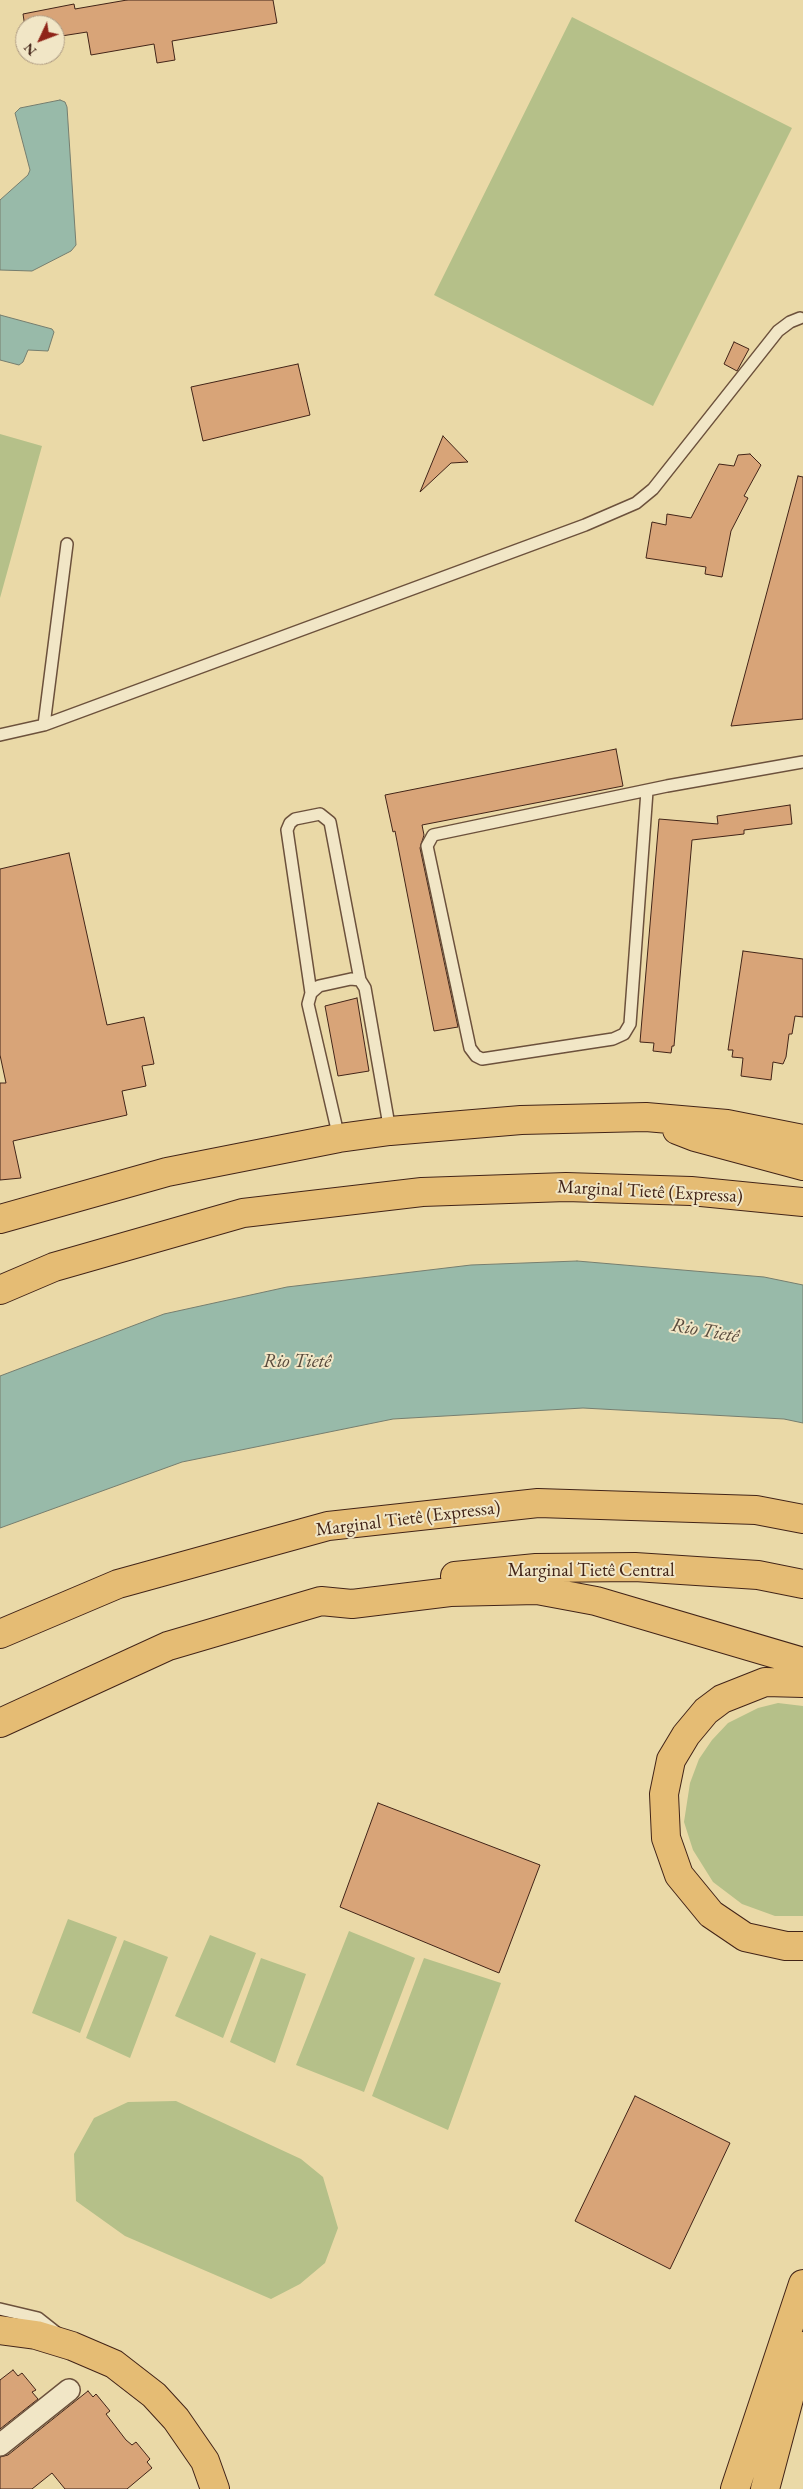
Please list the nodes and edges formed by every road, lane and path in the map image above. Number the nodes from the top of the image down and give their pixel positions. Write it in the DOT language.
graph roads {
  1 [pos="800,318"];
  2 [pos="67,544"];
  3 [pos="44,725"];
  4 [pos="0,735"];
  5 [pos="803,762"];
  6 [pos="646,791"];
  7 [pos="360,980"];
  8 [pos="311,993"];
  9 [pos="646,1117"];
  10 [pos="390,1131"];
  11 [pos="339,1138"];
  12 [pos="803,1139"];
  13 [pos="803,1166"];
  14 [pos="803,1202"];
  15 [pos="0,1219"];
  16 [pos="0,1290"];
  17 [pos="803,1519"];
  18 [pos="803,1584"];
  19 [pos="321,1601"];
  20 [pos="0,1634"];
  21 [pos="803,1662"];
  22 [pos="803,1683"];
  23 [pos="0,1723"];
  24 [pos="803,1946"];
  25 [pos="803,2284"];
  26 [pos="0,2309"];
  27 [pos="0,2330"];
  28 [pos="72,2346"];
  29 [pos="803,2346"];
  30 [pos="69,2390"];
  31 [pos="0,2445"];
  32 [pos="215,2489"];
  33 [pos="735,2489"];
  34 [pos="765,2489"];
  1 -- 3 [label="lane"];
  2 -- 3 [label="lane"];
  3 -- 4 [label="lane"];
  5 -- 6 [label="lane"];
  6 -- 6 [label="lane"];
  7 -- 8 [label="lane"];
  7 -- 8 [label="lane"];
  7 -- 10 [label="lane"];
  8 -- 11 [label="lane"];
  9 -- 10 [label="main road"];
  9 -- 12 [label="main road"];
  9 -- 13 [label="main road"];
  10 -- 11 [label="main road"];
  11 -- 15 [label="main road"];
  14 -- 16 [label="main road, Marginal Tietê (Expressa)"];
  17 -- 20 [label="main road, Marginal Tietê (Expressa)"];
  18 -- 19 [label="main road, Marginal Tietê Central"];
  19 -- 21 [label="main road"];
  19 -- 23 [label="main road, Marginal Tietê Central"];
  22 -- 24 [label="main road"];
  25 -- 33 [label="main road"];
  26 -- 28 [label="lane"];
  27 -- 28 [label="main road"];
  28 -- 32 [label="main road"];
  29 -- 34 [label="main road"];
  30 -- 31 [label="street"];
}
